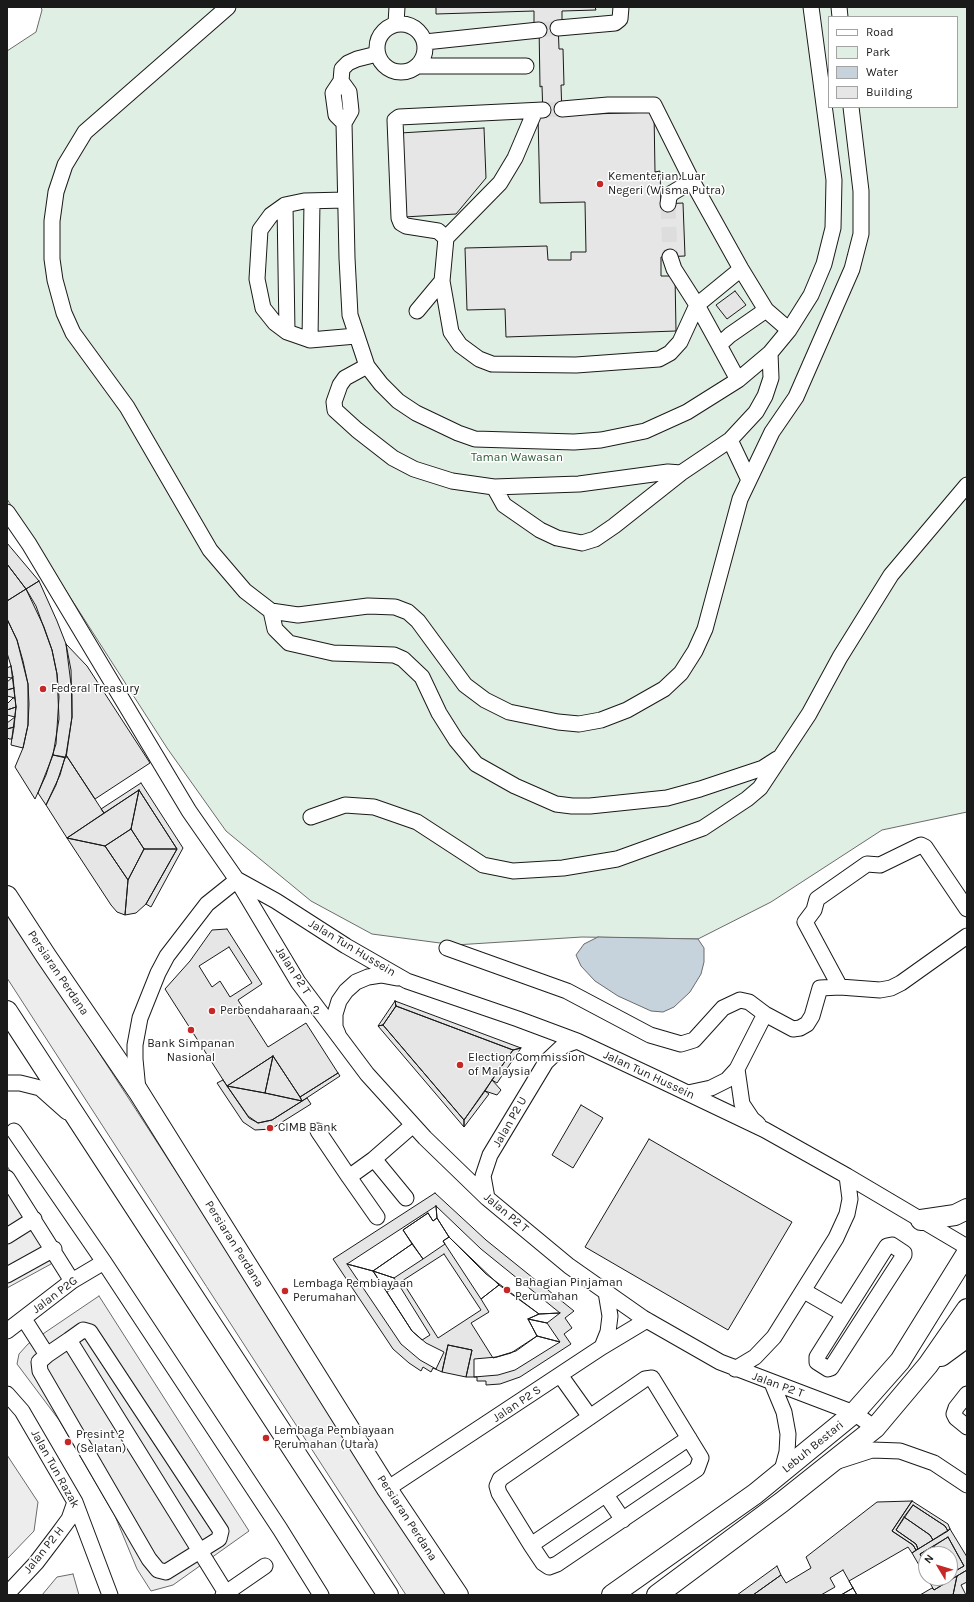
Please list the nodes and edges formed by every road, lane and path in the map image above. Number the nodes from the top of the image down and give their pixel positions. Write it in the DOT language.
graph roads {
  1 [pos="228,7"];
  2 [pos="397,7"];
  3 [pos="621,7"];
  4 [pos="811,7"];
  5 [pos="396,23"];
  6 [pos="558,28"];
  7 [pos="539,30"];
  8 [pos="426,42"];
  9 [pos="377,54"];
  10 [pos="418,66"];
  11 [pos="526,66"];
  12 [pos="851,108"];
  13 [pos="562,109"];
  14 [pos="692,181"];
  15 [pos="345,200"];
  16 [pos="312,201"];
  17 [pos="668,204"];
  18 [pos="285,205"];
  19 [pos="446,238"];
  20 [pos="670,257"];
  21 [pos="741,269"];
  22 [pos="442,281"];
  23 [pos="697,305"];
  24 [pos="766,310"];
  25 [pos="417,311"];
  26 [pos="789,330"];
  27 [pos="287,332"];
  28 [pos="356,336"];
  29 [pos="310,340"];
  30 [pos="719,345"];
  31 [pos="770,353"];
  32 [pos="367,366"];
  33 [pos="738,380"];
  34 [pos="730,440"];
  35 [pos="681,473"];
  36 [pos="749,480"];
  37 [pos="967,485"];
  38 [pos="494,487"];
  39 [pos="7,512"];
  40 [pos="271,611"];
  41 [pos="781,756"];
  42 [pos="311,817"];
  43 [pos="237,880"];
  44 [pos="7,896"];
  45 [pos="967,908"];
  46 [pos="967,936"];
  47 [pos="447,948"];
  48 [pos="407,981"];
  49 [pos="840,987"];
  50 [pos="7,1011"];
  51 [pos="765,1014"];
  52 [pos="340,1038"];
  53 [pos="577,1041"];
  54 [pos="737,1069"];
  55 [pos="7,1083"];
  56 [pos="138,1091"];
  57 [pos="688,1093"];
  58 [pos="77,1120"];
  59 [pos="413,1125"];
  60 [pos="14,1131"];
  61 [pos="318,1131"];
  62 [pos="774,1136"];
  63 [pos="374,1159"];
  64 [pos="847,1176"];
  65 [pos="349,1177"];
  66 [pos="10,1187"];
  67 [pos="406,1198"];
  68 [pos="487,1198"];
  69 [pos="967,1209"];
  70 [pos="377,1217"];
  71 [pos="34,1219"];
  72 [pos="921,1220"];
  73 [pos="7,1236"];
  74 [pos="967,1247"];
  75 [pos="54,1249"];
  76 [pos="967,1253"];
  77 [pos="104,1262"];
  78 [pos="7,1275"];
  79 [pos="961,1279"];
  80 [pos="72,1281"];
  81 [pos="804,1291"];
  82 [pos="606,1292"];
  83 [pos="967,1310"];
  84 [pos="844,1314"];
  85 [pos="24,1319"];
  86 [pos="647,1320"];
  87 [pos="7,1330"];
  88 [pos="967,1338"];
  89 [pos="69,1340"];
  90 [pos="602,1347"];
  91 [pos="47,1355"];
  92 [pos="928,1365"];
  93 [pos="735,1368"];
  94 [pos="560,1375"];
  95 [pos="772,1383"];
  96 [pos="7,1394"];
  97 [pos="967,1394"];
  98 [pos="854,1413"];
  99 [pos="590,1417"];
  100 [pos="967,1427"];
  101 [pos="875,1428"];
  102 [pos="689,1438"];
  103 [pos="833,1462"];
  104 [pos="781,1474"];
  105 [pos="967,1485"];
  106 [pos="388,1489"];
  107 [pos="606,1495"];
  108 [pos="75,1502"];
  109 [pos="623,1520"];
  110 [pos="531,1545"];
  111 [pos="200,1551"];
  112 [pos="265,1566"];
  113 [pos="7,1594"];
  114 [pos="224,1594"];
  115 [pos="110,1595"];
  116 [pos="321,1595"];
  117 [pos="388,1595"];
  118 [pos="458,1595"];
  119 [pos="612,1595"];
  120 [pos="657,1595"];
  1 -- 40 [label="street"];
  2 -- 5 [label="street"];
  3 -- 6 [label="street"];
  4 -- 26 [label="street"];
  5 -- 8 [label="street"];
  5 -- 9 [label="street"];
  7 -- 8 [label="street"];
  8 -- 10 [label="street"];
  9 -- 10 [label="street"];
  9 -- 15 [label="street"];
  10 -- 11 [label="street"];
  12 -- 36 [label="street"];
  13 -- 14 [label="street"];
  14 -- 17 [label="street"];
  14 -- 21 [label="street"];
  15 -- 16 [label="street"];
  15 -- 28 [label="street"];
  16 -- 18 [label="street"];
  16 -- 29 [label="street"];
  18 -- 27 [label="street"];
  18 -- 27 [label="street"];
  19 -- 19 [label="street"];
  19 -- 22 [label="street"];
  20 -- 23 [label="street"];
  21 -- 23 [label="street"];
  21 -- 24 [label="street"];
  22 -- 23 [label="street"];
  22 -- 25 [label="street"];
  23 -- 30 [label="street"];
  24 -- 26 [label="street"];
  24 -- 30 [label="street"];
  26 -- 31 [label="street"];
  27 -- 29 [label="street"];
  28 -- 29 [label="street"];
  28 -- 32 [label="street"];
  30 -- 33 [label="street"];
  31 -- 33 [label="street"];
  31 -- 34 [label="street"];
  32 -- 33 [label="street"];
  32 -- 38 [label="street"];
  34 -- 35 [label="street"];
  34 -- 36 [label="street"];
  35 -- 38 [label="street"];
  35 -- 38 [label="street"];
  36 -- 40 [label="street"];
  37 -- 41 [label="street"];
  39 -- 43 [label="street, Jalan P2 T"];
  40 -- 41 [label="street"];
  41 -- 42 [label="street"];
  43 -- 48 [label="street, Jalan Tun Hussein"];
  43 -- 52 [label="street, Jalan P2 T"];
  43 -- 56 [label="street"];
  44 -- 56 [label="main road, Persiaran Perdana"];
  45 -- 49 [label="street"];
  46 -- 49 [label="street"];
  47 -- 51 [label="street"];
  48 -- 52 [label="street"];
  48 -- 53 [label="street, Jalan Tun Hussein"];
  49 -- 51 [label="street"];
  50 -- 58 [label="main road"];
  51 -- 54 [label="street"];
  52 -- 59 [label="street, Jalan P2 T"];
  53 -- 57 [label="street, Jalan Tun Hussein"];
  53 -- 68 [label="street, Jalan P2 U"];
  54 -- 57 [label="street"];
  54 -- 62 [label="street"];
  55 -- 58 [label="street"];
  56 -- 106 [label="main road, Persiaran Perdana"];
  57 -- 62 [label="street, Jalan Tun Hussein"];
  58 -- 117 [label="main road"];
  59 -- 63 [label="street"];
  59 -- 68 [label="street, Jalan P2 T"];
  60 -- 77 [label="street"];
  61 -- 65 [label="street"];
  62 -- 64 [label="street, Jalan Tun Hussein"];
  63 -- 65 [label="street"];
  63 -- 67 [label="street"];
  64 -- 72 [label="street, Jalan Tun Hussein"];
  64 -- 81 [label="street"];
  65 -- 70 [label="street"];
  66 -- 71 [label="street"];
  68 -- 82 [label="street, Jalan P2 T"];
  69 -- 72 [label="main road"];
  71 -- 73 [label="street"];
  71 -- 75 [label="street"];
  72 -- 74 [label="street, Jalan Tun Hussein"];
  75 -- 78 [label="street"];
  75 -- 80 [label="street"];
  76 -- 79 [label="main road, Lebuh Bestari"];
  77 -- 80 [label="street, Jalan P2G"];
  77 -- 116 [label="street"];
  79 -- 98 [label="main road, Lebuh Bestari"];
  80 -- 85 [label="street, Jalan P2G"];
  81 -- 84 [label="street"];
  81 -- 93 [label="street"];
  82 -- 86 [label="street, Jalan P2 T"];
  82 -- 90 [label="street"];
  83 -- 92 [label="main road, Lebuh Bestari"];
  84 -- 84 [label="street"];
  85 -- 87 [label="street, Jalan P2G"];
  85 -- 91 [label="street"];
  86 -- 90 [label="street, Jalan P2 S"];
  86 -- 93 [label="street, Jalan P2 T"];
  88 -- 92 [label="main road"];
  89 -- 91 [label="street"];
  89 -- 111 [label="street"];
  89 -- 111 [label="street"];
  90 -- 94 [label="street, Jalan P2 S"];
  91 -- 111 [label="street"];
  92 -- 101 [label="main road, Lebuh Bestari"];
  93 -- 95 [label="street, Jalan P2 T"];
  94 -- 99 [label="street"];
  94 -- 106 [label="street, Jalan P2 S"];
  95 -- 98 [label="street, Jalan P2 T"];
  95 -- 104 [label="street"];
  96 -- 108 [label="street, Jalan Tun Razak"];
  97 -- 100 [label="street"];
  98 -- 101 [label="street, Jalan P2 T"];
  98 -- 104 [label="main road, Lebuh Bestari"];
  99 -- 102 [label="street"];
  99 -- 110 [label="street"];
  101 -- 103 [label="main road, Lebuh Bestari"];
  102 -- 107 [label="street"];
  102 -- 109 [label="street"];
  103 -- 105 [label="street"];
  103 -- 120 [label="main road, Lebuh Bestari"];
  104 -- 119 [label="main road, Lebuh Bestari"];
  106 -- 118 [label="main road, Persiaran Perdana"];
  107 -- 109 [label="street"];
  107 -- 110 [label="street"];
  108 -- 113 [label="street, Jalan P2 H"];
  108 -- 115 [label="street, Jalan Tun Razak"];
  109 -- 110 [label="street"];
  111 -- 114 [label="street"];
  112 -- 114 [label="street"];
}
